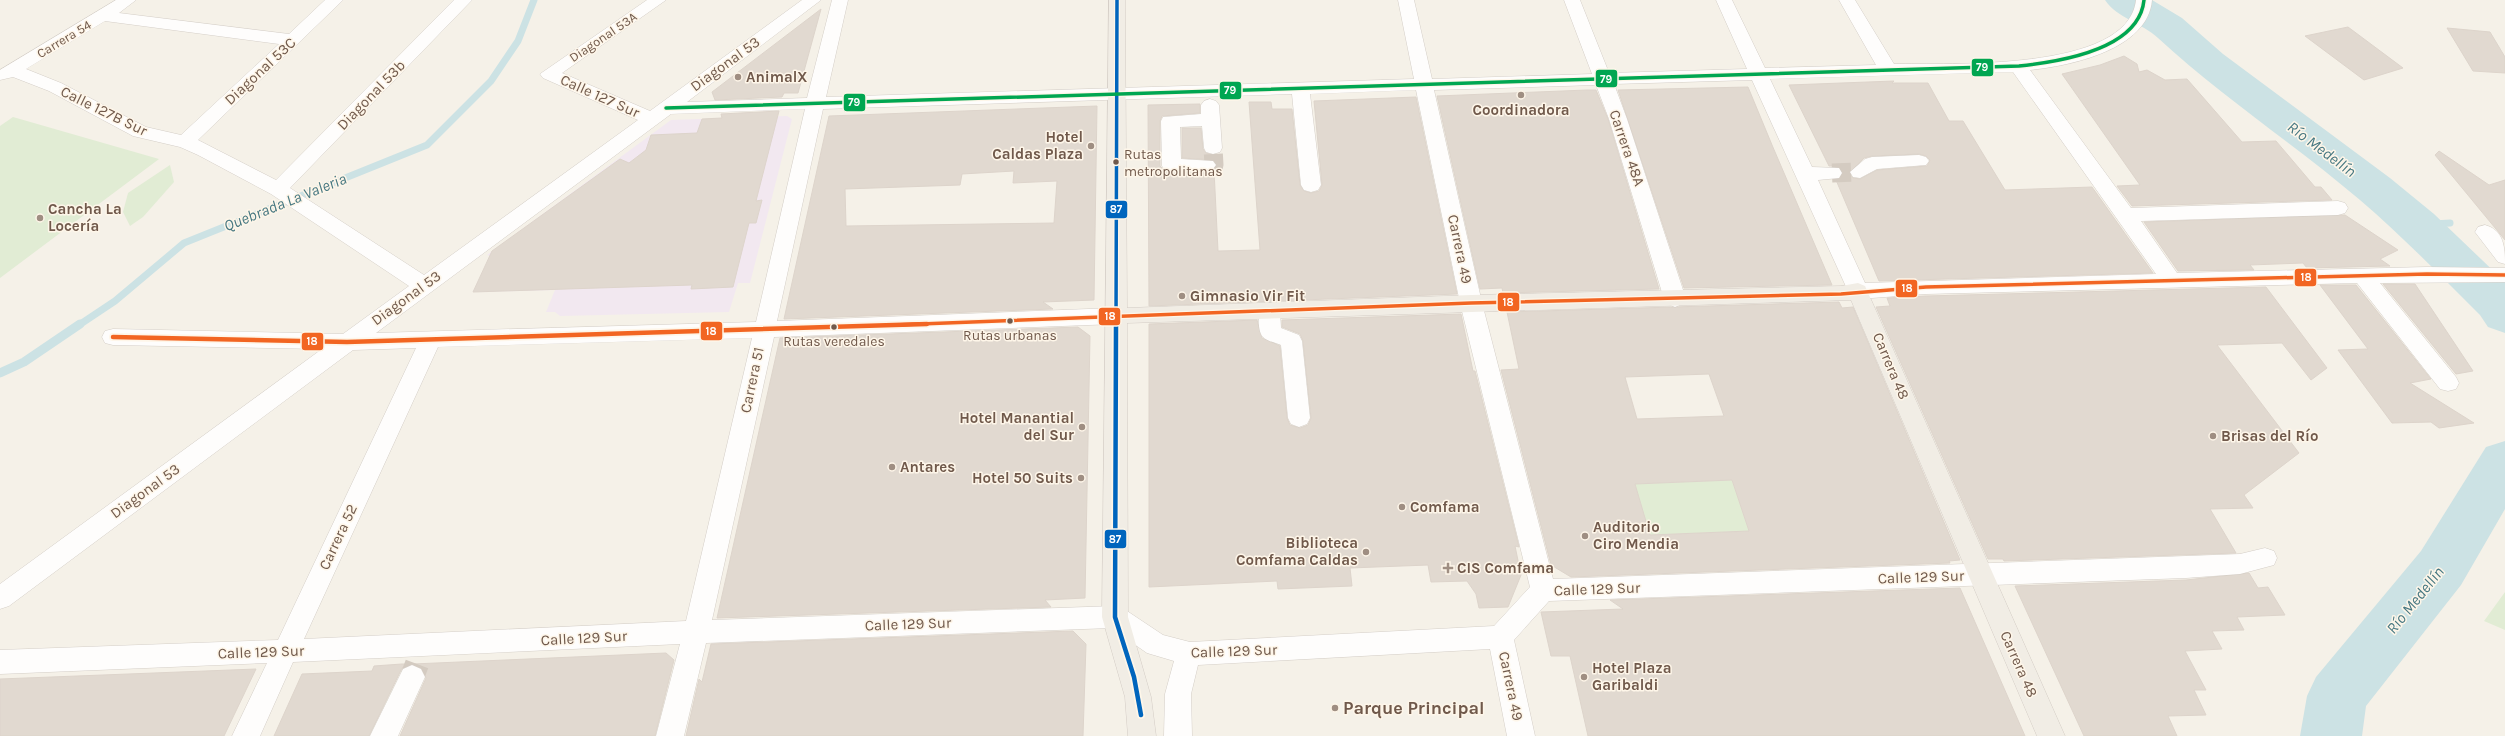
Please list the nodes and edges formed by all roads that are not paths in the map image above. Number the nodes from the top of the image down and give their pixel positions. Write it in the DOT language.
graph roads {
  1 [pos="128,0"];
  2 [pos="335,0"];
  3 [pos="464,0"];
  4 [pos="658,0"];
  5 [pos="813,0"];
  6 [pos="840,0"];
  7 [pos="1117,0"];
  8 [pos="1406,0"];
  9 [pos="1572,0"];
  10 [pos="1724,0"];
  11 [pos="1847,0"];
  12 [pos="2144,0"];
  13 [pos="102,16"];
  14 [pos="292,40"];
  15 [pos="2019,66"];
  16 [pos="5,67"];
  17 [pos="1888,70"];
  18 [pos="548,74"];
  19 [pos="1760,74"];
  20 [pos="1602,78"];
  21 [pos="1424,84"];
  22 [pos="1300,88"];
  23 [pos="1210,91"];
  24 [pos="1118,94"];
  25 [pos="814,103"];
  26 [pos="659,113"];
  27 [pos="1211,120"];
  28 [pos="185,142"];
  29 [pos="1213,148"];
  30 [pos="1919,161"];
  31 [pos="1206,165"];
  32 [pos="1860,172"];
  33 [pos="1832,173"];
  34 [pos="1806,174"];
  35 [pos="1311,185"];
  36 [pos="279,191"];
  37 [pos="2338,208"];
  38 [pos="2125,215"];
  39 [pos="2485,232"];
  40 [pos="2503,269"];
  41 [pos="2363,276"];
  42 [pos="2172,281"];
  43 [pos="423,285"];
  44 [pos="1858,291"];
  45 [pos="1676,299"];
  46 [pos="1471,303"];
  47 [pos="1269,311"];
  48 [pos="1116,316"];
  49 [pos="763,328"];
  50 [pos="113,337"];
  51 [pos="431,339"];
  52 [pos="347,342"];
  53 [pos="2448,383"];
  54 [pos="1299,418"];
  55 [pos="2265,558"];
  56 [pos="1981,575"];
  57 [pos="1543,590"];
  58 [pos="0,598"];
  59 [pos="1115,617"];
  60 [pos="697,632"];
  61 [pos="1500,637"];
  62 [pos="285,651"];
  63 [pos="1190,654"];
  64 [pos="0,662"];
  65 [pos="418,662"];
  66 [pos="246,736"];
  67 [pos="384,736"];
  68 [pos="670,736"];
  69 [pos="1142,736"];
  70 [pos="1178,736"];
  71 [pos="1521,736"];
  72 [pos="2051,736"];
  1 -- 13 [label="street, Carrera 54"];
  2 -- 14 [label="street, Diagonal 53C"];
  3 -- 36 [label="street, Diagonal 53b"];
  4 -- 18 [label="street, Diagonal 53A"];
  5 -- 26 [label="street, Diagonal 53"];
  6 -- 25 [label="street, Carrera 51"];
  7 -- 24 [label="main road"];
  8 -- 21 [label="street, Carrera 49"];
  9 -- 20 [label="street, Carrera 48A"];
  10 -- 19 [label="street, Carrera 48"];
  11 -- 17 [label="street"];
  12 -- 15 [label="street, Calle 127 Sur"];
  13 -- 14 [label="street"];
  13 -- 16 [label="street, Carrera 54"];
  14 -- 28 [label="street, Diagonal 53C"];
  15 -- 17 [label="street, Calle 127 Sur"];
  15 -- 38 [label="street"];
  16 -- 28 [label="street, Calle 127B Sur"];
  17 -- 19 [label="street, Calle 127 Sur"];
  18 -- 26 [label="street, Calle 127 Sur"];
  19 -- 20 [label="street, Calle 127 Sur"];
  19 -- 34 [label="street, Carrera 48"];
  20 -- 21 [label="street, Calle 127 Sur"];
  20 -- 45 [label="street, Carrera 48A"];
  21 -- 22 [label="street, Calle 127 Sur"];
  21 -- 46 [label="street, Carrera 49"];
  22 -- 23 [label="street, Calle 127 Sur"];
  22 -- 35 [label="street"];
  23 -- 24 [label="street, Calle 127 Sur"];
  23 -- 27 [label="street"];
  24 -- 25 [label="street, Calle 127 Sur"];
  24 -- 48 [label="main road"];
  25 -- 26 [label="street, Calle 127 Sur"];
  25 -- 49 [label="street, Carrera 51"];
  26 -- 43 [label="street, Diagonal 53"];
  27 -- 29 [label="street"];
  27 -- 31 [label="street"];
  28 -- 36 [label="street, Calle 127B Sur"];
  30 -- 32 [label="street"];
  33 -- 34 [label="street"];
  34 -- 44 [label="street, Carrera 48"];
  36 -- 43 [label="street, Calle 127B Sur"];
  37 -- 38 [label="street"];
  38 -- 42 [label="street"];
  39 -- 40 [label="street"];
  40 -- 41 [label="street"];
  41 -- 42 [label="street"];
  41 -- 53 [label="street"];
  42 -- 44 [label="street"];
  43 -- 52 [label="street, Diagonal 53"];
  44 -- 45 [label="main road"];
  44 -- 56 [label="main road, Carrera 48"];
  45 -- 46 [label="main road"];
  46 -- 47 [label="main road"];
  46 -- 57 [label="street, Carrera 49"];
  47 -- 48 [label="main road"];
  47 -- 54 [label="street"];
  48 -- 49 [label="street"];
  48 -- 59 [label="main road"];
  49 -- 51 [label="street"];
  49 -- 60 [label="street, Carrera 51"];
  50 -- 52 [label="street"];
  51 -- 52 [label="street"];
  51 -- 62 [label="street, Carrera 52"];
  52 -- 58 [label="street, Diagonal 53"];
  55 -- 56 [label="street, Calle 129 Sur"];
  56 -- 57 [label="street, Calle 129 Sur"];
  56 -- 72 [label="main road, Carrera 48"];
  57 -- 61 [label="street, Calle 129 Sur"];
  59 -- 60 [label="street, Calle 129 Sur"];
  59 -- 63 [label="street, Calle 129 Sur"];
  59 -- 69 [label="main road"];
  60 -- 65 [label="street, Calle 129 Sur"];
  60 -- 68 [label="street, Carrera 51"];
  61 -- 63 [label="street, Calle 129 Sur"];
  61 -- 71 [label="street, Carrera 49"];
  62 -- 64 [label="street, Calle 129 Sur"];
  62 -- 65 [label="street, Calle 129 Sur"];
  62 -- 66 [label="street, Carrera 52"];
  63 -- 70 [label="street"];
  65 -- 67 [label="street"];
}
